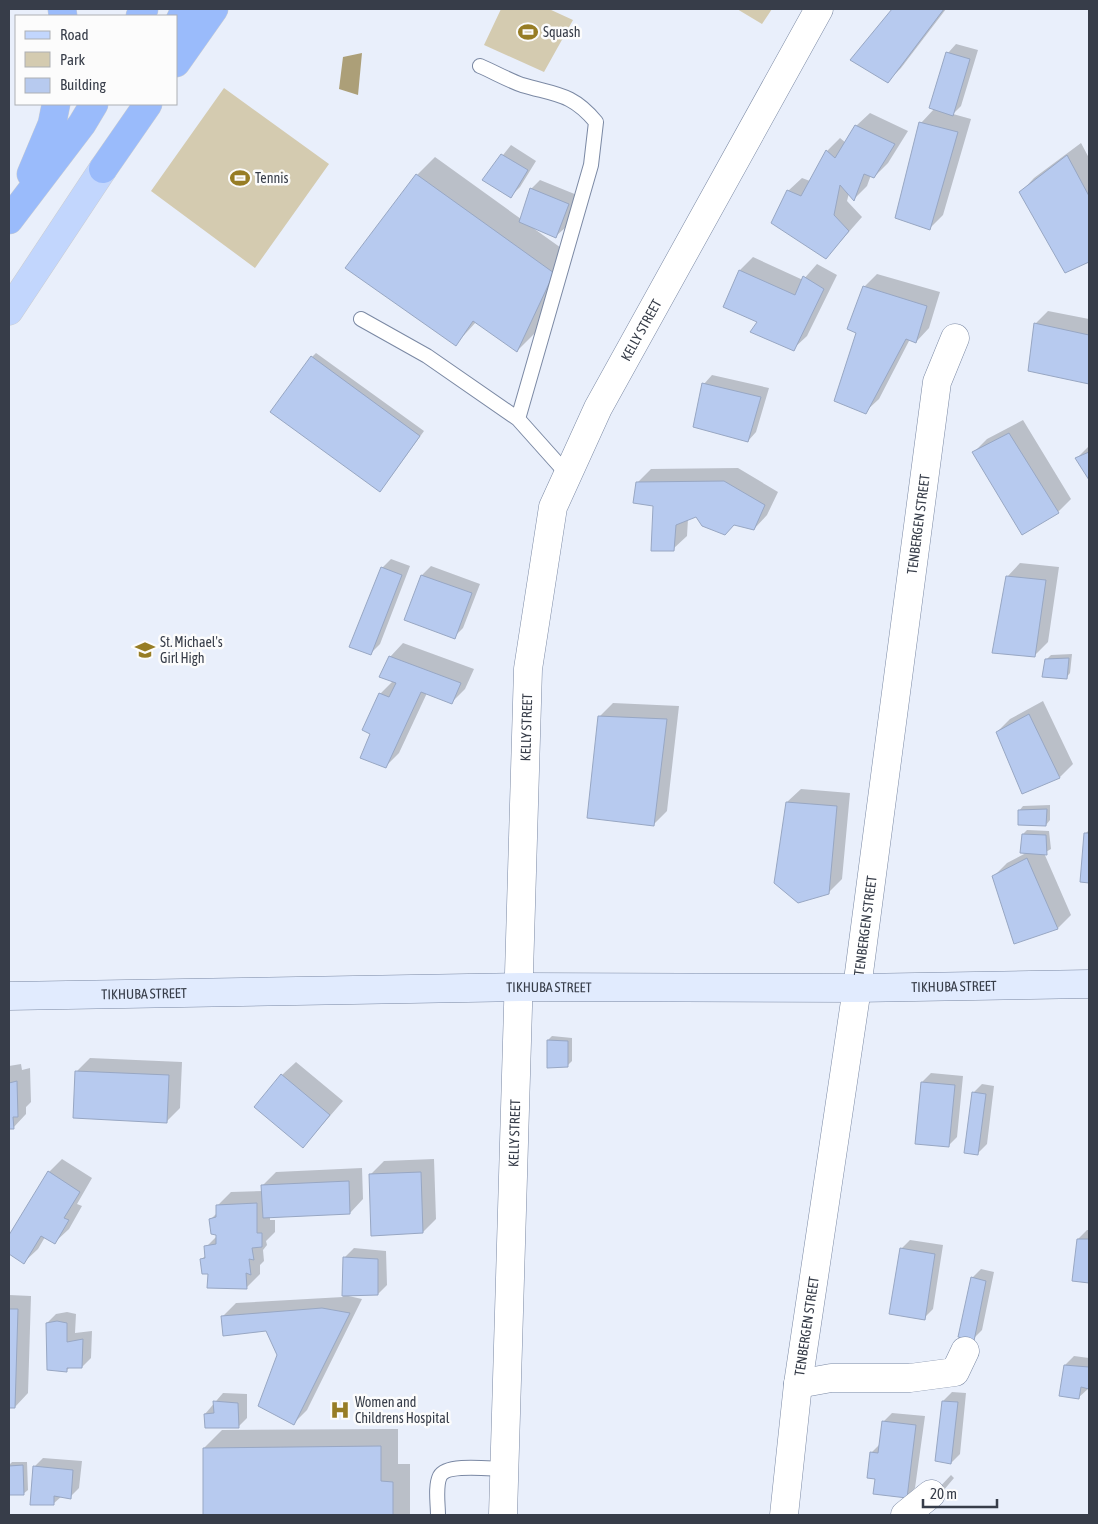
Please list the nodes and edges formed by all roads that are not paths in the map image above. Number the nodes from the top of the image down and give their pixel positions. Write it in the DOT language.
graph roads {
  1 [pos="185,9"];
  2 [pos="214,9"];
  3 [pos="819,9"];
  4 [pos="178,25"];
  5 [pos="178,61"];
  6 [pos="480,66"];
  7 [pos="56,105"];
  8 [pos="93,105"];
  9 [pos="138,105"];
  10 [pos="147,105"];
  11 [pos="103,169"];
  12 [pos="9,219"];
  13 [pos="9,311"];
  14 [pos="361,318"];
  15 [pos="955,338"];
  16 [pos="518,419"];
  17 [pos="568,475"];
  18 [pos="1089,984"];
  19 [pos="520,987"];
  20 [pos="858,988"];
  21 [pos="9,996"];
  22 [pos="965,1351"];
  23 [pos="798,1384"];
  24 [pos="505,1469"];
  25 [pos="931,1494"];
  26 [pos="438,1515"];
  27 [pos="503,1515"];
  28 [pos="784,1515"];
  29 [pos="905,1515"];
  1 -- 4 [label="highway"];
  2 -- 5 [label="highway"];
  3 -- 17 [label="street, KELLY STREET"];
  6 -- 16 [label="lane"];
  7 -- 12 [label="highway"];
  8 -- 12 [label="highway"];
  9 -- 11 [label="highway"];
  10 -- 11 [label="highway"];
  11 -- 13 [label="main road"];
  14 -- 16 [label="lane"];
  15 -- 20 [label="street, TENBERGEN STREET"];
  16 -- 17 [label="lane"];
  17 -- 19 [label="street, KELLY STREET"];
  18 -- 20 [label="street, TIKHUBA STREET"];
  19 -- 20 [label="street, TIKHUBA STREET"];
  19 -- 21 [label="street, TIKHUBA STREET"];
  19 -- 24 [label="street, KELLY STREET"];
  20 -- 23 [label="street, TENBERGEN STREET"];
  22 -- 23 [label="street"];
  23 -- 28 [label="street, TENBERGEN STREET"];
  24 -- 26 [label="lane"];
  24 -- 27 [label="street, KELLY STREET"];
  25 -- 29 [label="street"];
}
